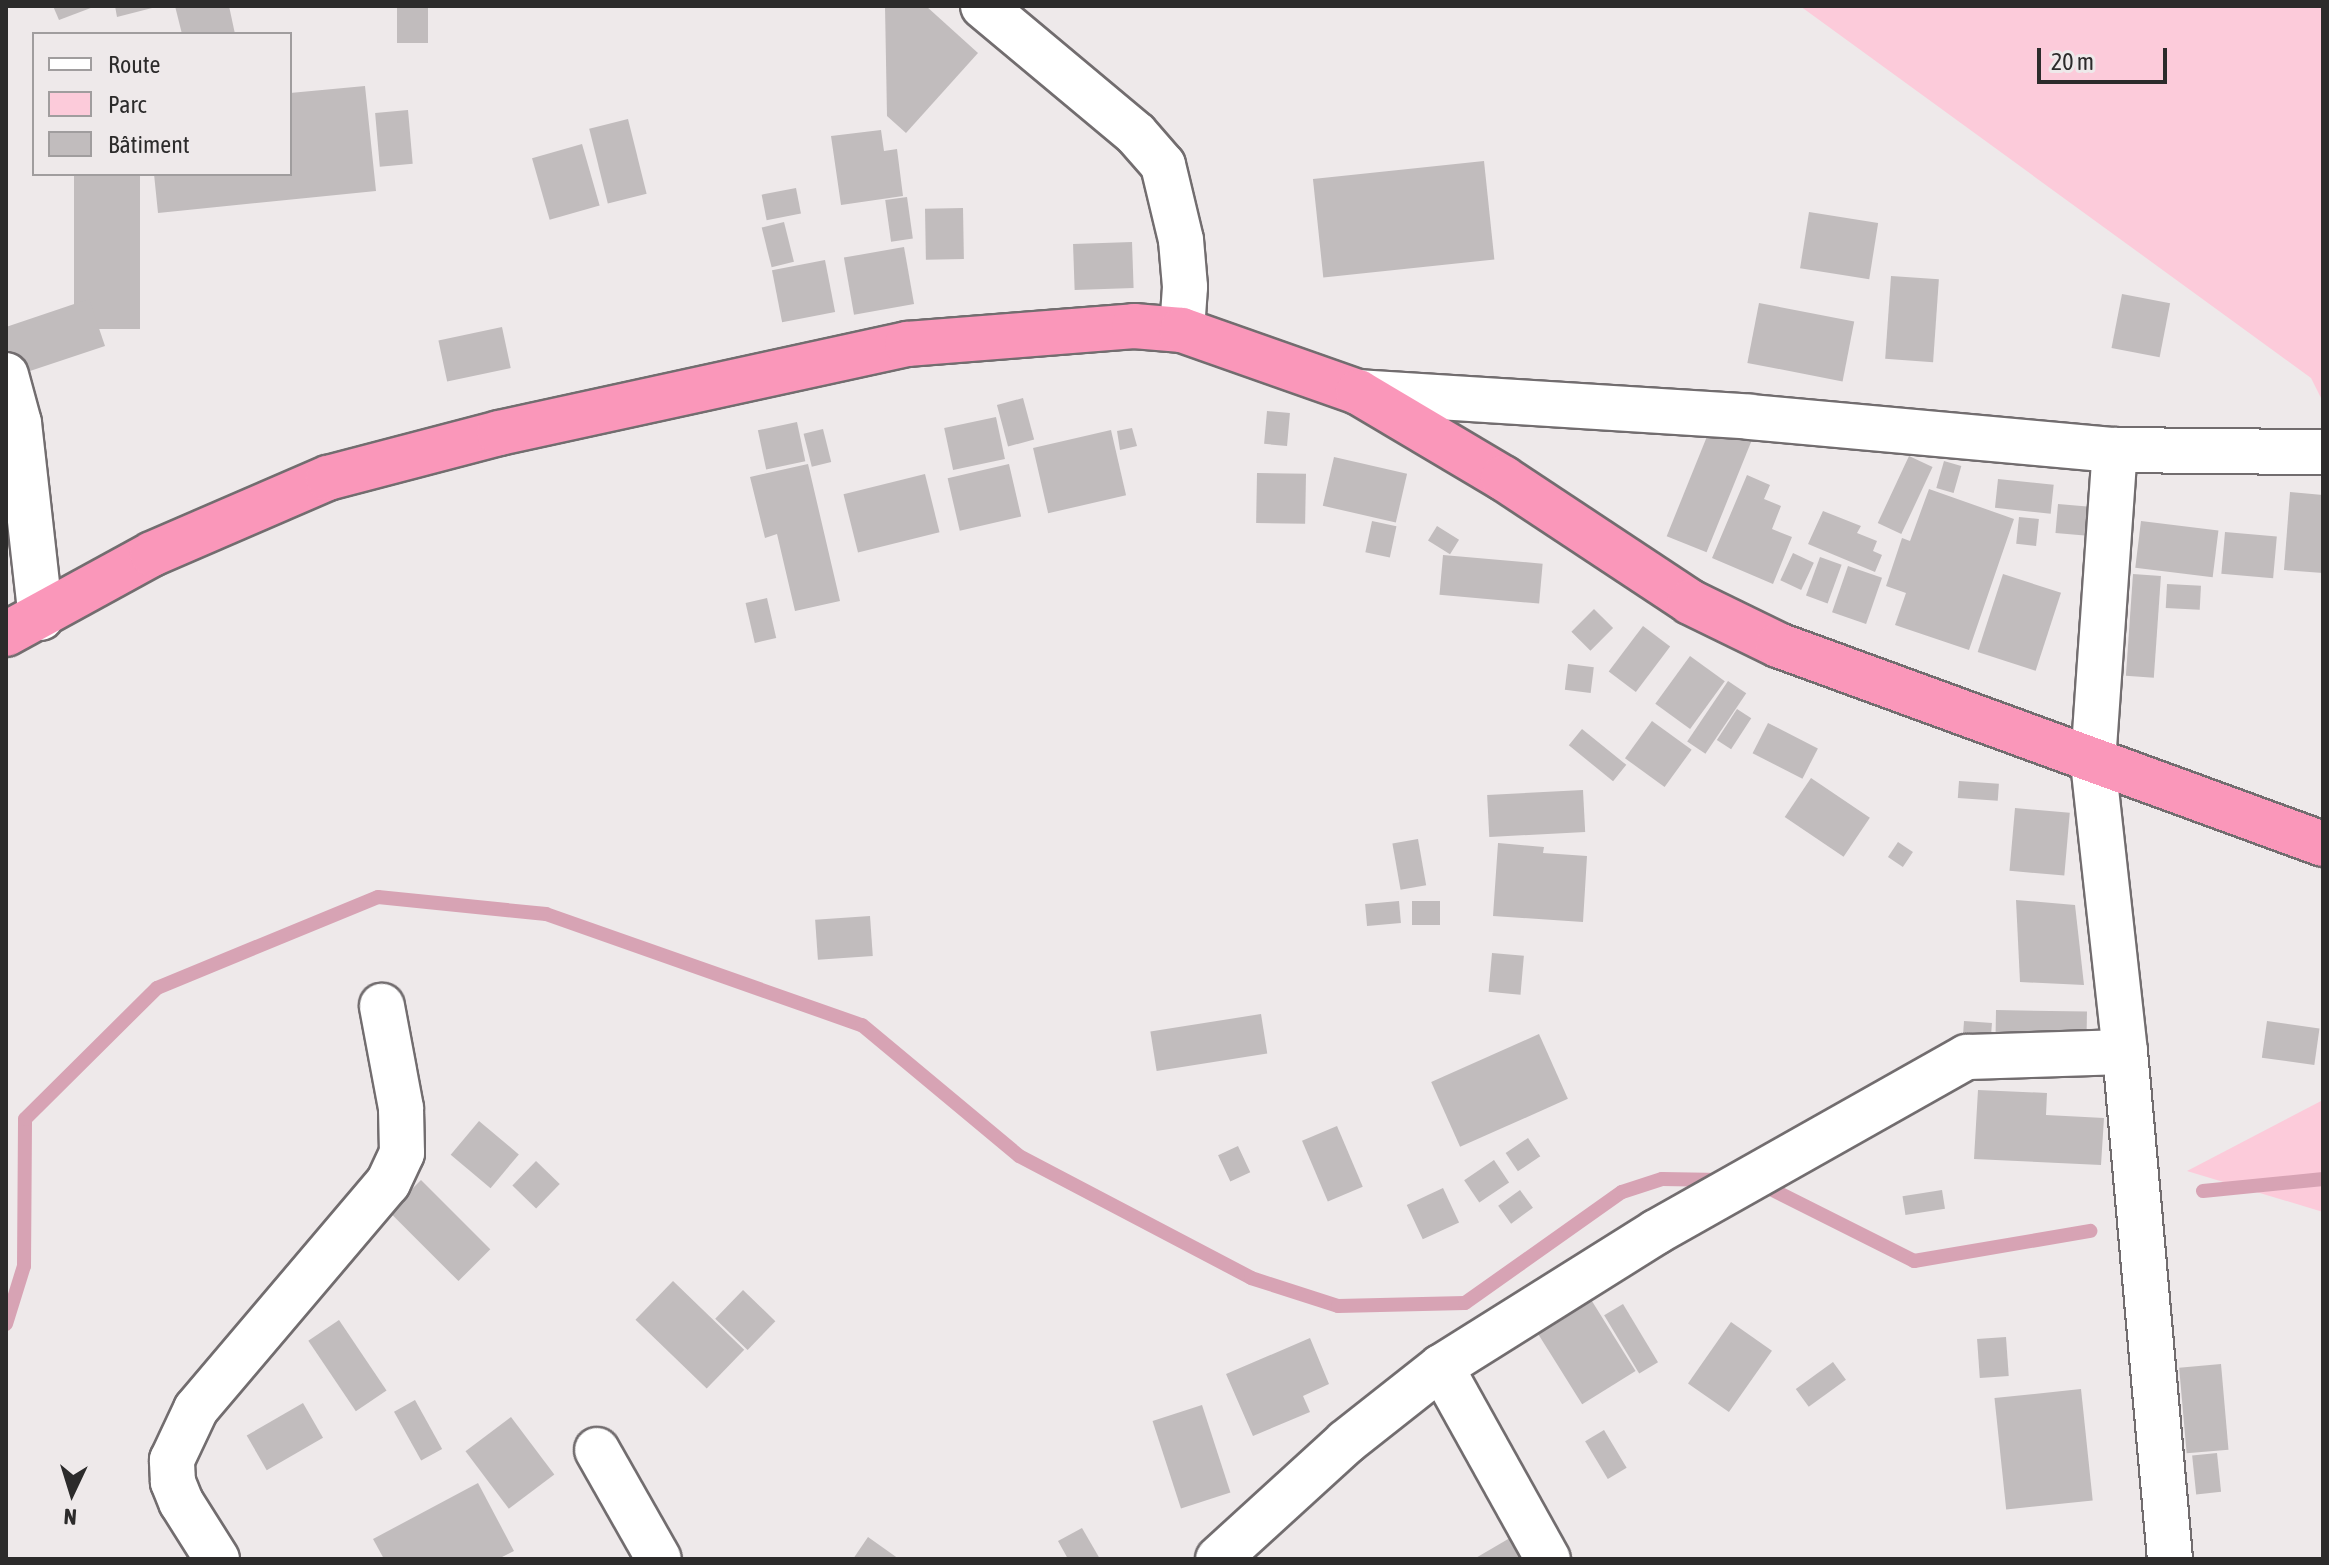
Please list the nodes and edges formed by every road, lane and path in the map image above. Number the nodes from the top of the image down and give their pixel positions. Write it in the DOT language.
graph roads {
  1 [pos="983,6"];
  2 [pos="1182,330"];
  3 [pos="6,375"];
  4 [pos="1358,392"];
  5 [pos="2115,450"];
  6 [pos="2323,452"];
  7 [pos="23,626"];
  8 [pos="2093,762"];
  9 [pos="2323,844"];
  10 [pos="382,1006"];
  11 [pos="2125,1052"];
  12 [pos="1441,1367"];
  13 [pos="597,1450"];
  14 [pos="217,1559"];
  15 [pos="659,1559"];
  16 [pos="1218,1559"];
  17 [pos="1548,1559"];
  18 [pos="2170,1559"];
  1 -- 2 [label="street"];
  2 -- 4 [label="highway"];
  2 -- 7 [label="highway"];
  3 -- 7 [label="street"];
  4 -- 5 [label="street"];
  4 -- 8 [label="highway"];
  5 -- 6 [label="street"];
  5 -- 8 [label="street"];
  8 -- 9 [label="highway"];
  8 -- 11 [label="street"];
  10 -- 14 [label="street"];
  11 -- 12 [label="street"];
  11 -- 18 [label="street"];
  12 -- 16 [label="street"];
  12 -- 17 [label="street"];
  13 -- 15 [label="street"];
}
